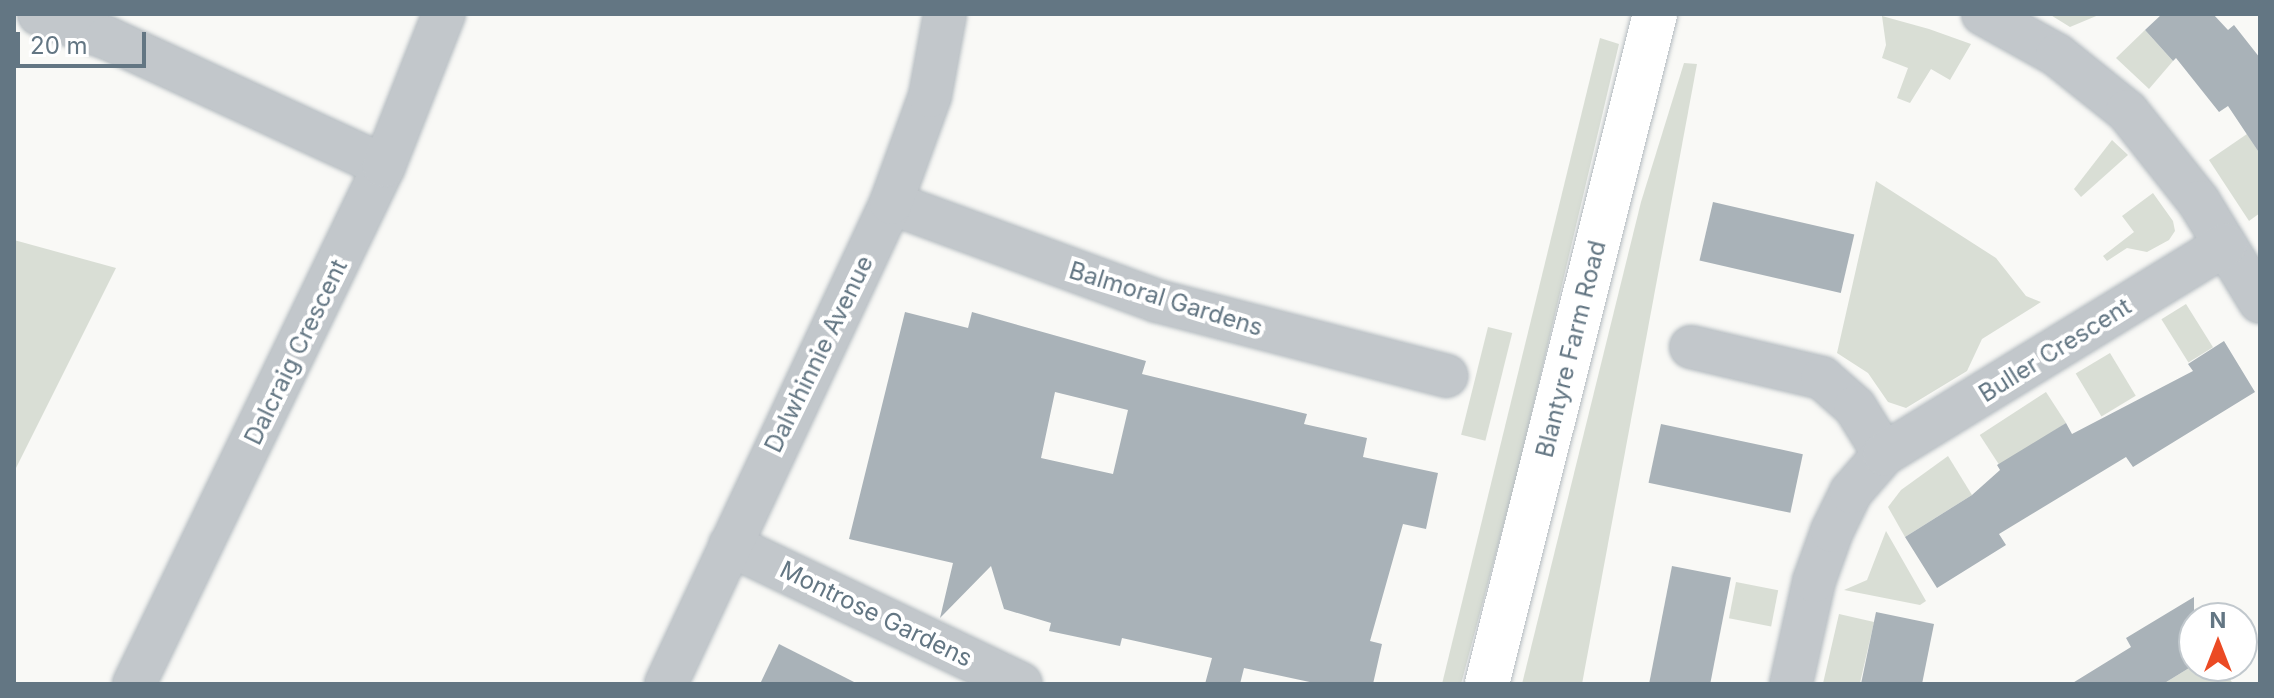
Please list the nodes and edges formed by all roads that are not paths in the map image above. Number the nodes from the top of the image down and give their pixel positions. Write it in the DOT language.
graph roads {
  1 [pos="39,14"];
  2 [pos="444,14"];
  3 [pos="945,14"];
  4 [pos="1655,14"];
  5 [pos="1983,14"];
  6 [pos="384,166"];
  7 [pos="891,203"];
  8 [pos="2225,245"];
  9 [pos="2260,302"];
  10 [pos="1691,347"];
  11 [pos="1446,376"];
  12 [pos="1884,454"];
  13 [pos="730,545"];
  14 [pos="134,684"];
  15 [pos="666,684"];
  16 [pos="1021,684"];
  17 [pos="1487,684"];
  18 [pos="1791,684"];
  1 -- 6 [label="street"];
  2 -- 6 [label="street, Dalcraig Crescent"];
  3 -- 7 [label="street, Dalwhinnie Avenue"];
  4 -- 17 [label="main road, Blantyre Farm Road"];
  5 -- 8 [label="street"];
  6 -- 14 [label="street, Dalcraig Crescent"];
  7 -- 11 [label="street, Balmoral Gardens"];
  7 -- 13 [label="street, Dalwhinnie Avenue"];
  8 -- 9 [label="street"];
  8 -- 12 [label="street, Buller Crescent"];
  10 -- 12 [label="street"];
  12 -- 18 [label="street, Buller Crescent"];
  13 -- 15 [label="street, Dalwhinnie Avenue"];
  13 -- 16 [label="street, Montrose Gardens"];
}
